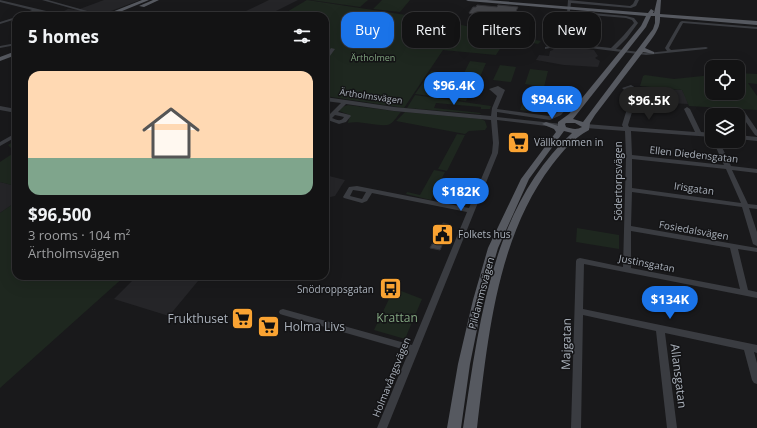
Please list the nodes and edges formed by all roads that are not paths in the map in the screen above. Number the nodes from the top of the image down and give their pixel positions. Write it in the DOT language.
graph roads {
  1 [pos="44,0"];
  2 [pos="147,0"];
  3 [pos="157,0"];
  4 [pos="468,0"];
  5 [pos="637,0"];
  6 [pos="655,0"];
  7 [pos="660,0"];
  8 [pos="0,1"];
  9 [pos="569,1"];
  10 [pos="11,4"];
  11 [pos="70,7"];
  12 [pos="0,8"];
  13 [pos="568,8"];
  14 [pos="64,9"];
  15 [pos="37,10"];
  16 [pos="31,12"];
  17 [pos="44,12"];
  18 [pos="89,12"];
  19 [pos="116,12"];
  20 [pos="126,12"];
  21 [pos="650,15"];
  22 [pos="657,17"];
  23 [pos="12,19"];
  24 [pos="6,21"];
  25 [pos="0,23"];
  26 [pos="12,23"];
  27 [pos="757,25"];
  28 [pos="0,41"];
  29 [pos="12,43"];
  30 [pos="12,45"];
  31 [pos="0,47"];
  32 [pos="596,48"];
  33 [pos="706,48"];
  34 [pos="333,50"];
  35 [pos="612,50"];
  36 [pos="624,51"];
  37 [pos="640,51"];
  38 [pos="670,52"];
  39 [pos="12,54"];
  40 [pos="329,54"];
  41 [pos="652,54"];
  42 [pos="0,58"];
  43 [pos="633,95"];
  44 [pos="500,96"];
  45 [pos="329,100"];
  46 [pos="344,103"];
  47 [pos="565,106"];
  48 [pos="0,108"];
  49 [pos="687,109"];
  50 [pos="12,110"];
  51 [pos="494,110"];
  52 [pos="334,112"];
  53 [pos="745,116"];
  54 [pos="494,118"];
  55 [pos="534,122"];
  56 [pos="546,124"];
  57 [pos="563,126"];
  58 [pos="583,128"];
  59 [pos="625,128"];
  60 [pos="699,134"];
  61 [pos="705,134"];
  62 [pos="757,134"];
  63 [pos="12,137"];
  64 [pos="745,138"];
  65 [pos="757,139"];
  66 [pos="0,144"];
  67 [pos="719,148"];
  68 [pos="629,157"];
  69 [pos="729,168"];
  70 [pos="757,171"];
  71 [pos="370,190"];
  72 [pos="628,190"];
  73 [pos="745,205"];
  74 [pos="757,207"];
  75 [pos="471,211"];
  76 [pos="628,228"];
  77 [pos="757,244"];
  78 [pos="733,246"];
  79 [pos="757,250"];
  80 [pos="580,261"];
  81 [pos="627,270"];
  82 [pos="745,293"];
  83 [pos="757,295"];
  84 [pos="579,310"];
  85 [pos="283,312"];
  86 [pos="660,328"];
  87 [pos="753,348"];
  88 [pos="414,349"];
  89 [pos="757,380"];
  90 [pos="382,428"];
  91 [pos="454,428"];
  92 [pos="470,428"];
  93 [pos="576,428"];
  94 [pos="672,428"];
  1 -- 11 [label="street"];
  2 -- 19 [label="main road"];
  3 -- 20 [label="main road"];
  4 -- 13 [label="main road"];
  5 -- 9 [label="street"];
  6 -- 21 [label="main road, Pildammsvägen"];
  7 -- 22 [label="main road, Pildammsvägen"];
  8 -- 10 [label="street"];
  9 -- 13 [label="street"];
  10 -- 12 [label="street"];
  10 -- 15 [label="street"];
  11 -- 14 [label="street"];
  11 -- 18 [label="street"];
  13 -- 21 [label="main road"];
  13 -- 35 [label="street"];
  15 -- 16 [label="street"];
  15 -- 17 [label="street"];
  21 -- 22 [label="main road"];
  21 -- 36 [label="main road, Pildammsvägen"];
  22 -- 27 [label="main road"];
  22 -- 27 [label="main road"];
  22 -- 37 [label="main road, Pildammsvägen"];
  23 -- 24 [label="street"];
  24 -- 25 [label="street"];
  24 -- 26 [label="street"];
  27 -- 38 [label="street"];
  28 -- 29 [label="street"];
  30 -- 31 [label="street"];
  32 -- 35 [label="street"];
  33 -- 38 [label="street"];
  34 -- 40 [label="street"];
  35 -- 36 [label="street"];
  36 -- 37 [label="street"];
  36 -- 57 [label="main road, Pildammsvägen"];
  37 -- 41 [label="main road"];
  37 -- 58 [label="main road, Pildammsvägen"];
  38 -- 41 [label="street"];
  39 -- 42 [label="main road"];
  43 -- 59 [label="street, Södertorpsvägen"];
  44 -- 51 [label="street"];
  45 -- 46 [label="street, Ärtholmsvägen"];
  46 -- 52 [label="street"];
  46 -- 54 [label="street, Ärtholmsvägen"];
  47 -- 51 [label="street"];
  48 -- 50 [label="street"];
  49 -- 60 [label="street"];
  51 -- 54 [label="street, Holmavångsvägen"];
  53 -- 62 [label="street"];
  54 -- 55 [label="street, Ärtholmsvägen"];
  54 -- 75 [label="street, Holmavångsvägen"];
  55 -- 56 [label="street, Ärtholmsvägen"];
  55 -- 57 [label="street, Ärtholmsvägen"];
  56 -- 57 [label="main road"];
  57 -- 58 [label="main road, Ärtholmsvägen"];
  57 -- 91 [label="main road, Pildammsvägen"];
  58 -- 59 [label="street, Ärtholmsvägen"];
  58 -- 92 [label="main road, Pildammsvägen"];
  59 -- 60 [label="street, Ärtholmsvägen"];
  59 -- 68 [label="street, Södertorpsvägen"];
  60 -- 61 [label="street, Ärtholmsvägen"];
  63 -- 66 [label="street"];
  64 -- 65 [label="street"];
  67 -- 69 [label="street"];
  68 -- 69 [label="street, Ellen Diedensgatan"];
  68 -- 72 [label="street, Södertorpsvägen"];
  69 -- 70 [label="street, Ellen Diedensgatan"];
  69 -- 73 [label="street"];
  71 -- 75 [label="street"];
  72 -- 73 [label="street, Irisgatan"];
  72 -- 76 [label="street, Södertorpsvägen"];
  73 -- 74 [label="street, Irisgatan"];
  73 -- 77 [label="street"];
  75 -- 88 [label="street, Holmavångsvägen"];
  76 -- 78 [label="street, Fosiedalsvägen"];
  76 -- 81 [label="street, Södertorpsvägen"];
  78 -- 79 [label="street, Fosiedalsvägen"];
  78 -- 82 [label="street"];
  80 -- 81 [label="street, Justinsgatan"];
  80 -- 84 [label="street, Majgatan"];
  81 -- 82 [label="street, Justinsgatan"];
  82 -- 83 [label="street, Justinsgatan"];
  84 -- 86 [label="street"];
  84 -- 93 [label="street, Majgatan"];
  85 -- 88 [label="street"];
  86 -- 87 [label="street"];
  86 -- 94 [label="street, Allansgatan"];
  87 -- 89 [label="street"];
  88 -- 90 [label="street, Holmavångsvägen"];
}
